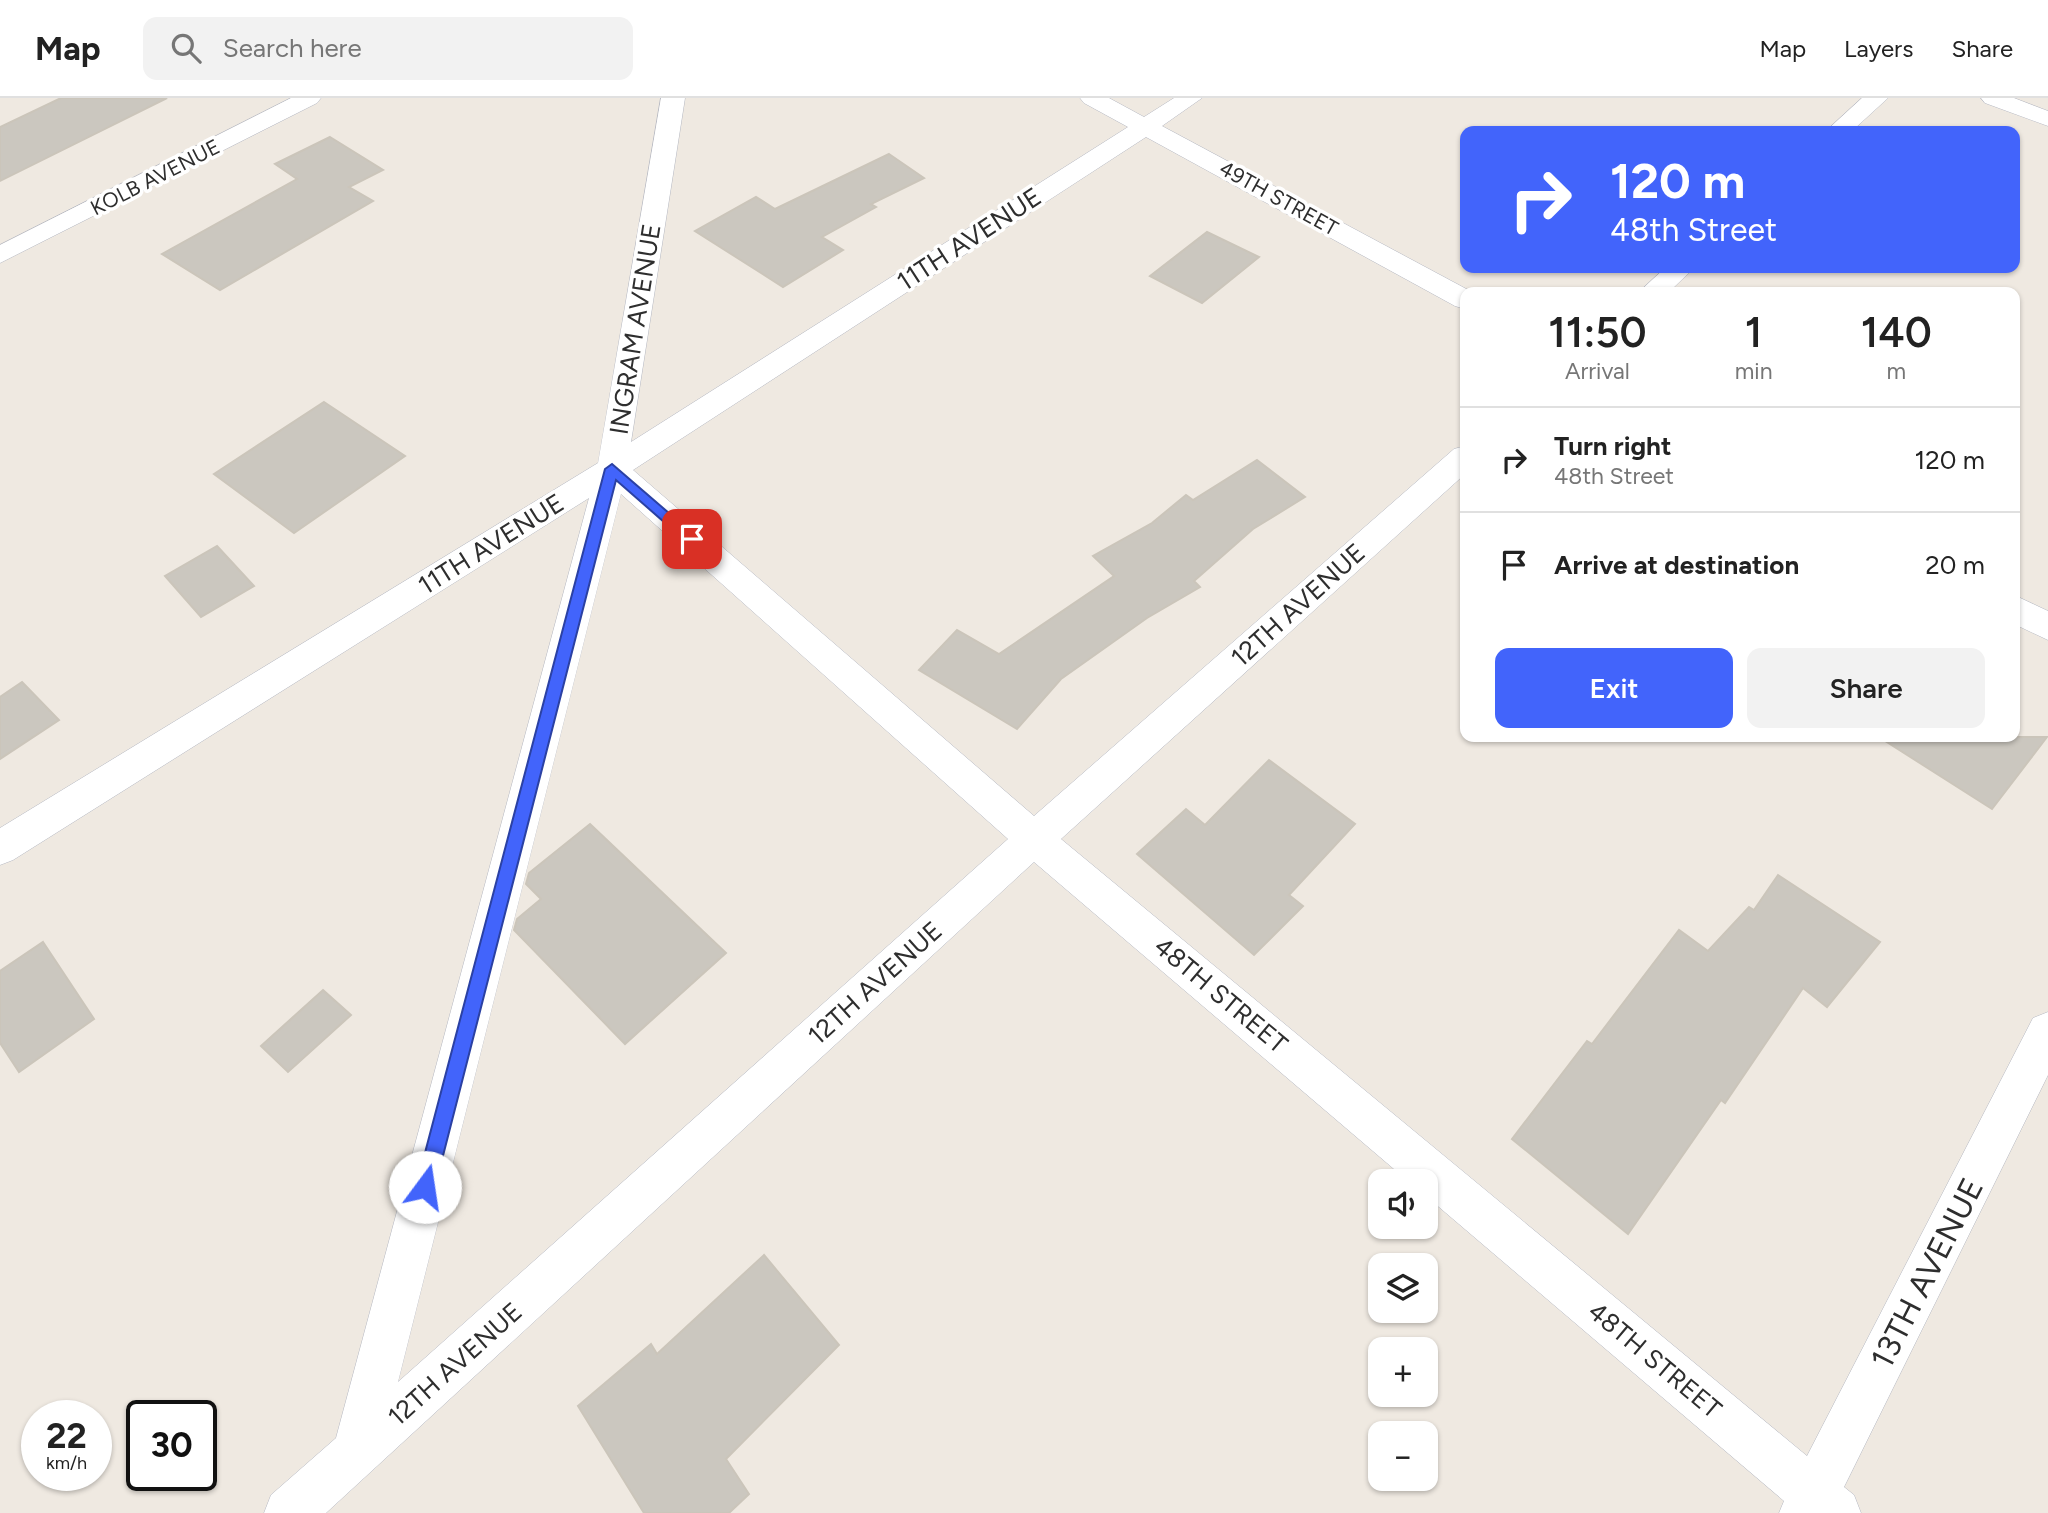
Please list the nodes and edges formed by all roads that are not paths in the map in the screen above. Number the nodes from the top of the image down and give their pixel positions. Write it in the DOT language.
graph roads {
  1 [pos="309,98"];
  2 [pos="673,98"];
  3 [pos="1093,98"];
  4 [pos="1190,98"];
  5 [pos="1876,98"];
  6 [pos="1993,98"];
  7 [pos="2048,119"];
  8 [pos="1145,125"];
  9 [pos="1844,126"];
  10 [pos="0,255"];
  11 [pos="1675,273"];
  12 [pos="1659,287"];
  13 [pos="1460,297"];
  14 [pos="1460,461"];
  15 [pos="612,469"];
  16 [pos="2020,611"];
  17 [pos="2048,627"];
  18 [pos="1034,839"];
  19 [pos="0,848"];
  20 [pos="2048,1032"];
  21 [pos="356,1453"];
  22 [pos="1819,1507"];
  23 [pos="289,1513"];
  1 -- 10 [label="street, KOLB AVENUE"];
  2 -- 15 [label="street, INGRAM AVENUE"];
  3 -- 8 [label="street, 49TH STREET"];
  4 -- 8 [label="street, 11TH AVENUE"];
  5 -- 9 [label="street"];
  6 -- 7 [label="street"];
  8 -- 13 [label="street, 49TH STREET"];
  8 -- 15 [label="street, 11TH AVENUE"];
  11 -- 12 [label="street"];
  14 -- 18 [label="street, 12TH AVENUE"];
  15 -- 18 [label="street, 48TH STREET"];
  15 -- 19 [label="street, 11TH AVENUE"];
  15 -- 21 [label="street, INGRAM AVENUE"];
  16 -- 17 [label="street"];
  18 -- 21 [label="street, 12TH AVENUE"];
  18 -- 22 [label="street, 48TH STREET"];
  20 -- 22 [label="street, 13TH AVENUE"];
  21 -- 23 [label="street, 12TH AVENUE"];
}
